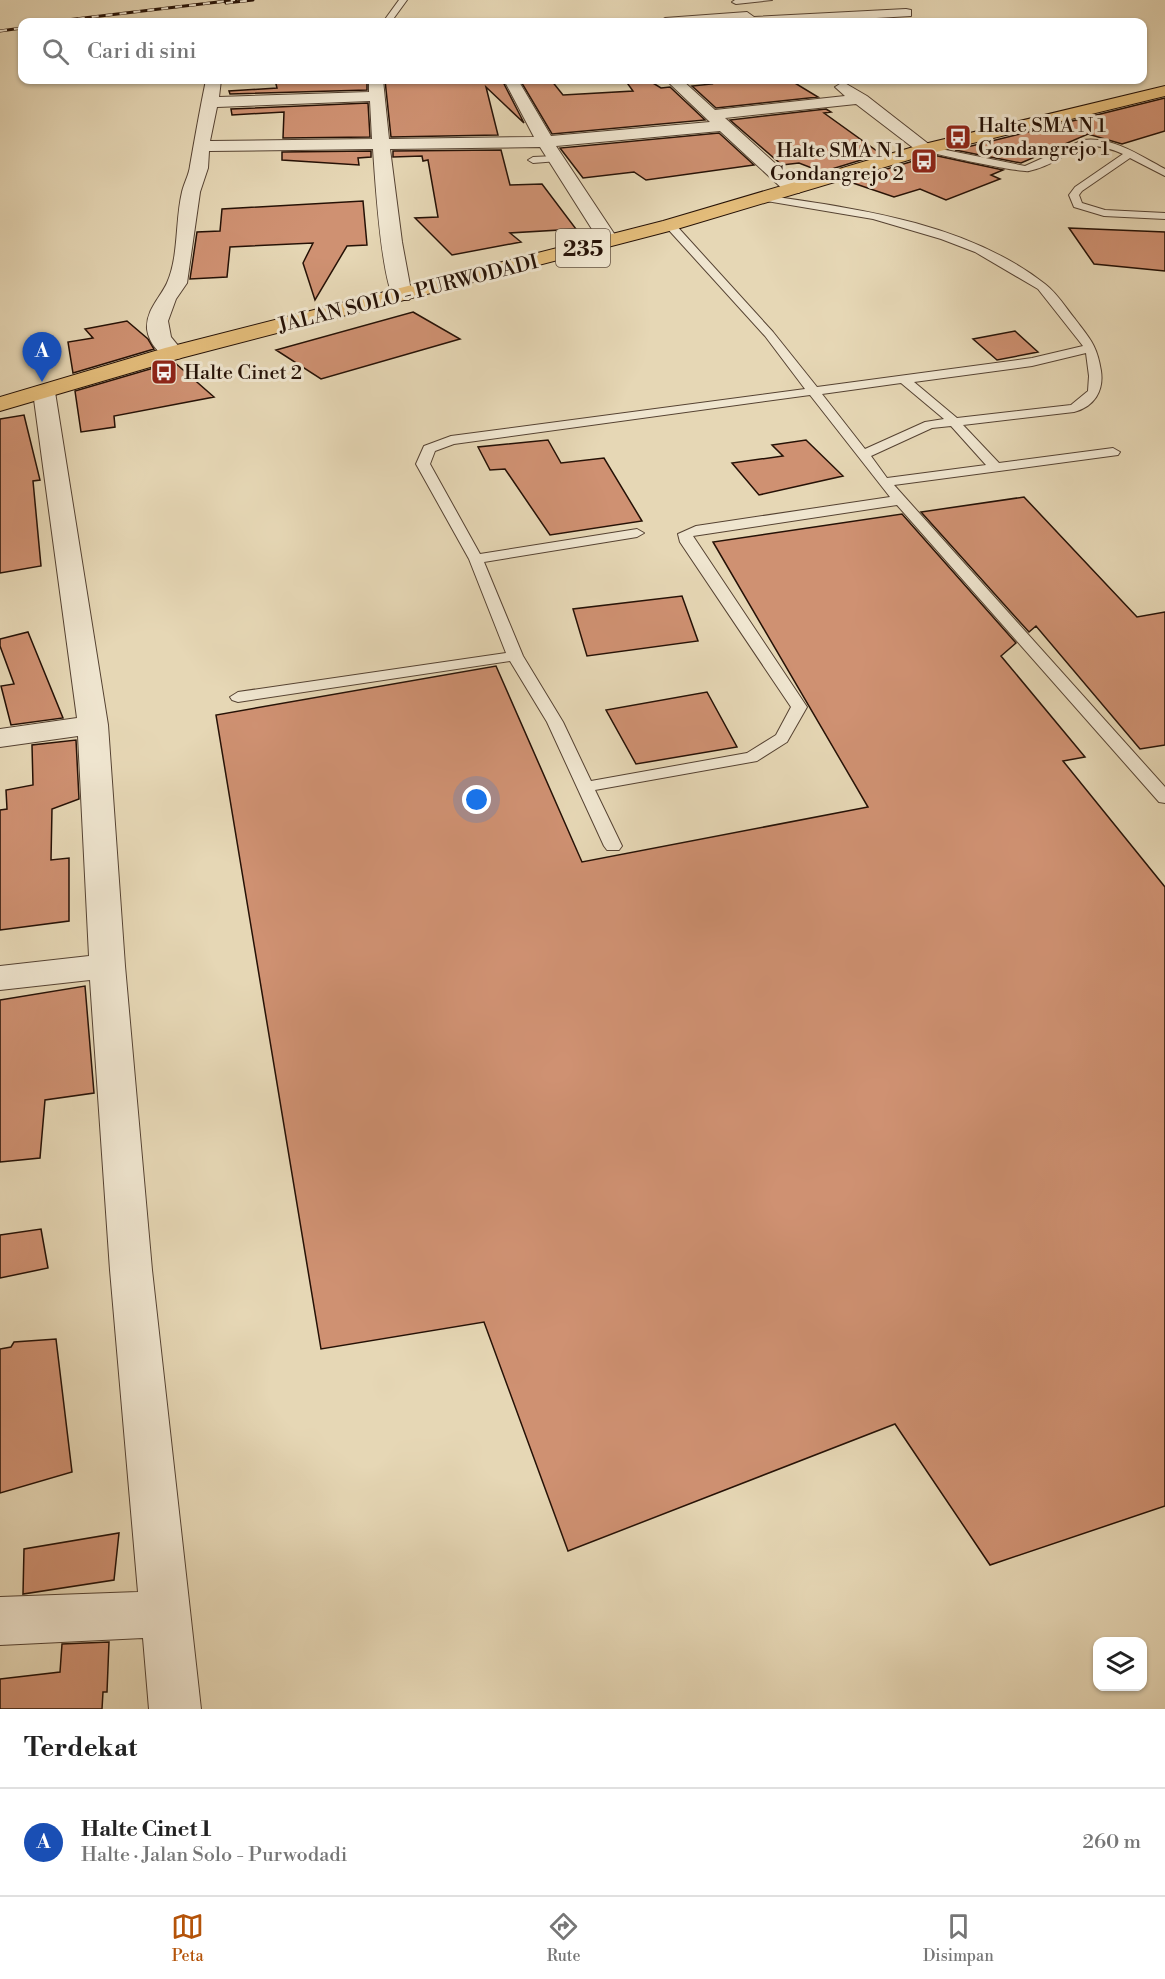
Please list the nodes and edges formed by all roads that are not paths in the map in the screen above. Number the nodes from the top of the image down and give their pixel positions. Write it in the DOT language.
graph roads {
  1 [pos="403,0"];
  2 [pos="768,0"];
  3 [pos="736,1"];
  4 [pos="906,13"];
  5 [pos="390,18"];
  6 [pos="750,18"];
  7 [pos="796,18"];
  8 [pos="213,84"];
  9 [pos="328,84"];
  10 [pos="513,84"];
  11 [pos="678,84"];
  12 [pos="838,84"];
  13 [pos="377,86"];
  14 [pos="1165,91"];
  15 [pos="861,99"];
  16 [pos="210,102"];
  17 [pos="718,120"];
  18 [pos="546,142"];
  19 [pos="379,145"];
  20 [pos="201,146"];
  21 [pos="926,149"];
  22 [pos="1129,154"];
  23 [pos="555,159"];
  24 [pos="533,160"];
  25 [pos="1165,173"];
  26 [pos="793,189"];
  27 [pos="764,198"];
  28 [pos="1165,216"];
  29 [pos="670,225"];
  30 [pos="609,241"];
  31 [pos="402,296"];
  32 [pos="1091,348"];
  33 [pos="173,353"];
  34 [pos="902,378"];
  35 [pos="44,392"];
  36 [pos="816,392"];
  37 [pos="0,404"];
  38 [pos="953,421"];
  39 [pos="1113,452"];
  40 [pos="865,454"];
  41 [pos="996,468"];
  42 [pos="884,482"];
  43 [pos="900,500"];
  44 [pos="637,533"];
  45 [pos="476,559"];
  46 [pos="514,656"];
  47 [pos="238,698"];
  48 [pos="93,725"];
  49 [pos="0,738"];
  50 [pos="584,787"];
  51 [pos="1165,798"];
  52 [pos="613,846"];
  53 [pos="107,966"];
  54 [pos="0,978"];
  55 [pos="164,1614"];
  56 [pos="0,1621"];
  57 [pos="175,1709"];
  1 -- 5 [label="lane"];
  2 -- 3 [label="lane"];
  3 -- 6 [label="street"];
  4 -- 7 [label="street"];
  8 -- 16 [label="street"];
  9 -- 13 [label="street"];
  10 -- 18 [label="street"];
  11 -- 17 [label="street"];
  12 -- 15 [label="street"];
  13 -- 16 [label="street"];
  13 -- 19 [label="street"];
  14 -- 21 [label="main road, JALAN SOLO - PURWODADI / 235"];
  15 -- 17 [label="street"];
  15 -- 21 [label="street"];
  16 -- 20 [label="street"];
  17 -- 18 [label="street"];
  17 -- 26 [label="street"];
  18 -- 19 [label="street"];
  18 -- 23 [label="street"];
  19 -- 20 [label="street"];
  19 -- 31 [label="street"];
  20 -- 33 [label="street"];
  21 -- 22 [label="lane"];
  21 -- 26 [label="main road, JALAN SOLO - PURWODADI / 235"];
  22 -- 25 [label="lane"];
  22 -- 28 [label="lane"];
  23 -- 24 [label="lane"];
  23 -- 30 [label="street"];
  26 -- 27 [label="main road, JALAN SOLO - PURWODADI / 235"];
  27 -- 29 [label="main road, JALAN SOLO - PURWODADI / 235"];
  27 -- 32 [label="lane"];
  29 -- 30 [label="main road, JALAN SOLO - PURWODADI / 235"];
  29 -- 36 [label="lane"];
  30 -- 31 [label="main road, JALAN SOLO - PURWODADI / 235"];
  31 -- 33 [label="main road, JALAN SOLO - PURWODADI / 235"];
  32 -- 34 [label="lane"];
  32 -- 38 [label="lane"];
  33 -- 35 [label="main road, JALAN SOLO - PURWODADI / 235"];
  34 -- 36 [label="lane"];
  34 -- 38 [label="lane"];
  35 -- 37 [label="main road, JALAN SOLO - PURWODADI / 235"];
  35 -- 48 [label="street"];
  36 -- 40 [label="lane"];
  36 -- 45 [label="lane"];
  38 -- 40 [label="lane"];
  38 -- 41 [label="lane"];
  39 -- 41 [label="lane"];
  40 -- 42 [label="lane"];
  41 -- 42 [label="lane"];
  42 -- 43 [label="lane"];
  43 -- 50 [label="lane"];
  43 -- 51 [label="lane"];
  44 -- 45 [label="lane"];
  45 -- 46 [label="lane"];
  46 -- 47 [label="lane"];
  46 -- 50 [label="lane"];
  48 -- 49 [label="street"];
  48 -- 53 [label="street"];
  50 -- 52 [label="lane"];
  53 -- 54 [label="street"];
  53 -- 55 [label="street"];
  55 -- 56 [label="street"];
  55 -- 57 [label="street"];
}
